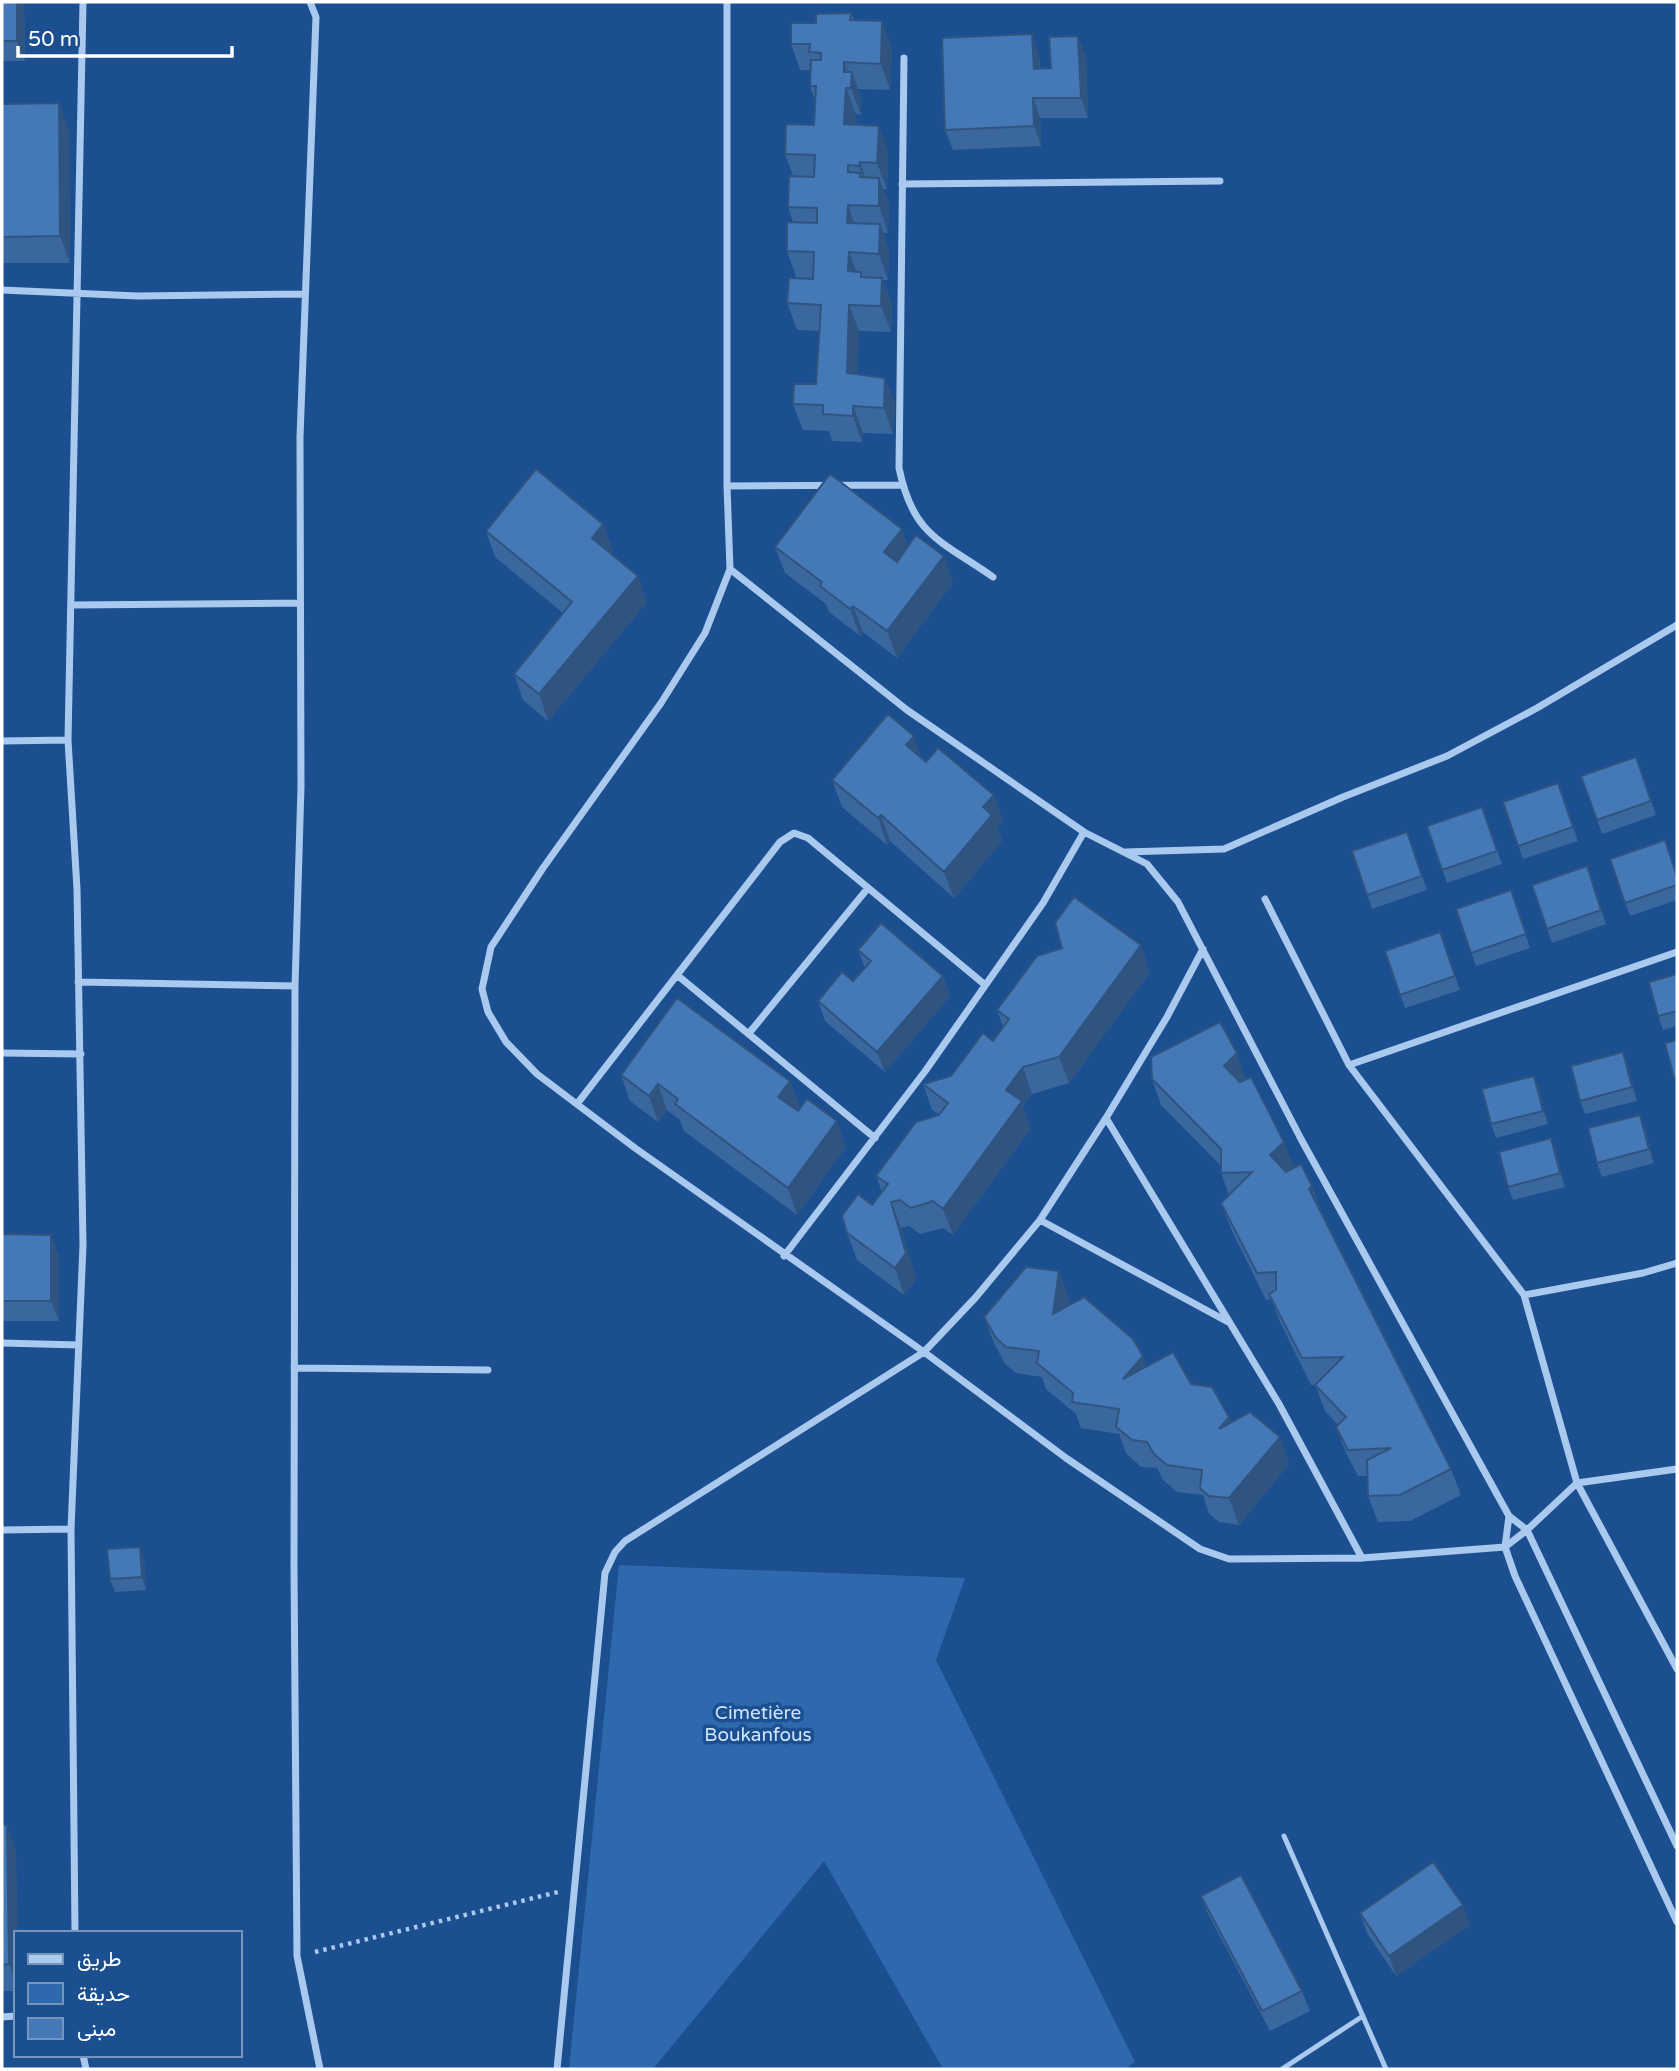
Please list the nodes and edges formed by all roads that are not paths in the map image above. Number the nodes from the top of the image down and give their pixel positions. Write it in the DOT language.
graph roads {
  1 [pos="83,2"];
  2 [pos="310,2"];
  3 [pos="727,2"];
  4 [pos="904,58"];
  5 [pos="1220,181"];
  6 [pos="902,184"];
  7 [pos="2,290"];
  8 [pos="76,294"];
  9 [pos="305,294"];
  10 [pos="903,485"];
  11 [pos="727,486"];
  12 [pos="730,569"];
  13 [pos="993,577"];
  14 [pos="299,603"];
  15 [pos="72,605"];
  16 [pos="1677,625"];
  17 [pos="68,740"];
  18 [pos="2,741"];
  19 [pos="1084,832"];
  20 [pos="1125,852"];
  21 [pos="868,888"];
  22 [pos="1265,898"];
  23 [pos="1203,949"];
  24 [pos="1677,951"];
  25 [pos="677,975"];
  26 [pos="78,982"];
  27 [pos="984,984"];
  28 [pos="295,986"];
  29 [pos="750,1032"];
  30 [pos="2,1053"];
  31 [pos="81,1054"];
  32 [pos="1349,1066"];
  33 [pos="577,1104"];
  34 [pos="1106,1118"];
  35 [pos="875,1138"];
  36 [pos="1040,1220"];
  37 [pos="784,1256"];
  38 [pos="1677,1263"];
  39 [pos="1524,1295"];
  40 [pos="1231,1324"];
  41 [pos="2,1343"];
  42 [pos="79,1345"];
  43 [pos="924,1352"];
  44 [pos="294,1367"];
  45 [pos="488,1370"];
  46 [pos="1677,1469"];
  47 [pos="1577,1483"];
  48 [pos="1508,1516"];
  49 [pos="71,1529"];
  50 [pos="1527,1530"];
  51 [pos="2,1531"];
  52 [pos="1505,1547"];
  53 [pos="1362,1558"];
  54 [pos="1677,1669"];
  55 [pos="1284,1836"];
  56 [pos="1677,1846"];
  57 [pos="1677,1922"];
  58 [pos="75,1931"];
  59 [pos="1363,2016"];
  60 [pos="320,2069"];
  61 [pos="557,2069"];
  62 [pos="1282,2069"];
  63 [pos="1386,2069"];
  1 -- 8 [label="street"];
  2 -- 9 [label="street"];
  3 -- 11 [label="street"];
  4 -- 6 [label="street"];
  5 -- 6 [label="street"];
  6 -- 10 [label="street"];
  7 -- 8 [label="street"];
  8 -- 9 [label="street"];
  8 -- 15 [label="street"];
  9 -- 14 [label="street"];
  10 -- 11 [label="street"];
  10 -- 13 [label="street"];
  11 -- 12 [label="street"];
  12 -- 19 [label="street"];
  12 -- 33 [label="street"];
  14 -- 15 [label="street"];
  14 -- 28 [label="street"];
  15 -- 17 [label="street"];
  16 -- 20 [label="street"];
  17 -- 18 [label="street"];
  17 -- 26 [label="street"];
  19 -- 20 [label="street"];
  19 -- 27 [label="street"];
  20 -- 23 [label="street"];
  21 -- 25 [label="street"];
  21 -- 27 [label="street"];
  21 -- 29 [label="street"];
  22 -- 32 [label="street"];
  23 -- 34 [label="street"];
  23 -- 48 [label="street"];
  24 -- 32 [label="street"];
  25 -- 29 [label="street"];
  25 -- 33 [label="street"];
  26 -- 28 [label="street"];
  26 -- 31 [label="street"];
  27 -- 35 [label="street"];
  28 -- 44 [label="street"];
  29 -- 35 [label="street"];
  30 -- 31 [label="street"];
  31 -- 42 [label="street"];
  32 -- 39 [label="street"];
  33 -- 37 [label="street"];
  34 -- 36 [label="street"];
  34 -- 40 [label="street"];
  35 -- 37 [label="street"];
  36 -- 40 [label="street"];
  36 -- 43 [label="street"];
  37 -- 43 [label="street"];
  38 -- 39 [label="street"];
  39 -- 47 [label="street"];
  40 -- 53 [label="street"];
  41 -- 42 [label="street"];
  42 -- 49 [label="street"];
  43 -- 53 [label="street"];
  43 -- 61 [label="street"];
  44 -- 45 [label="street"];
  44 -- 60 [label="street"];
  46 -- 47 [label="street"];
  47 -- 50 [label="street"];
  47 -- 54 [label="street"];
  48 -- 50 [label="street"];
  48 -- 52 [label="street"];
  49 -- 51 [label="street"];
  49 -- 58 [label="street"];
  50 -- 52 [label="street"];
  50 -- 56 [label="street"];
  52 -- 53 [label="street"];
  52 -- 57 [label="street"];
  55 -- 59 [label="lane"];
  59 -- 62 [label="lane"];
  59 -- 63 [label="lane"];
}
